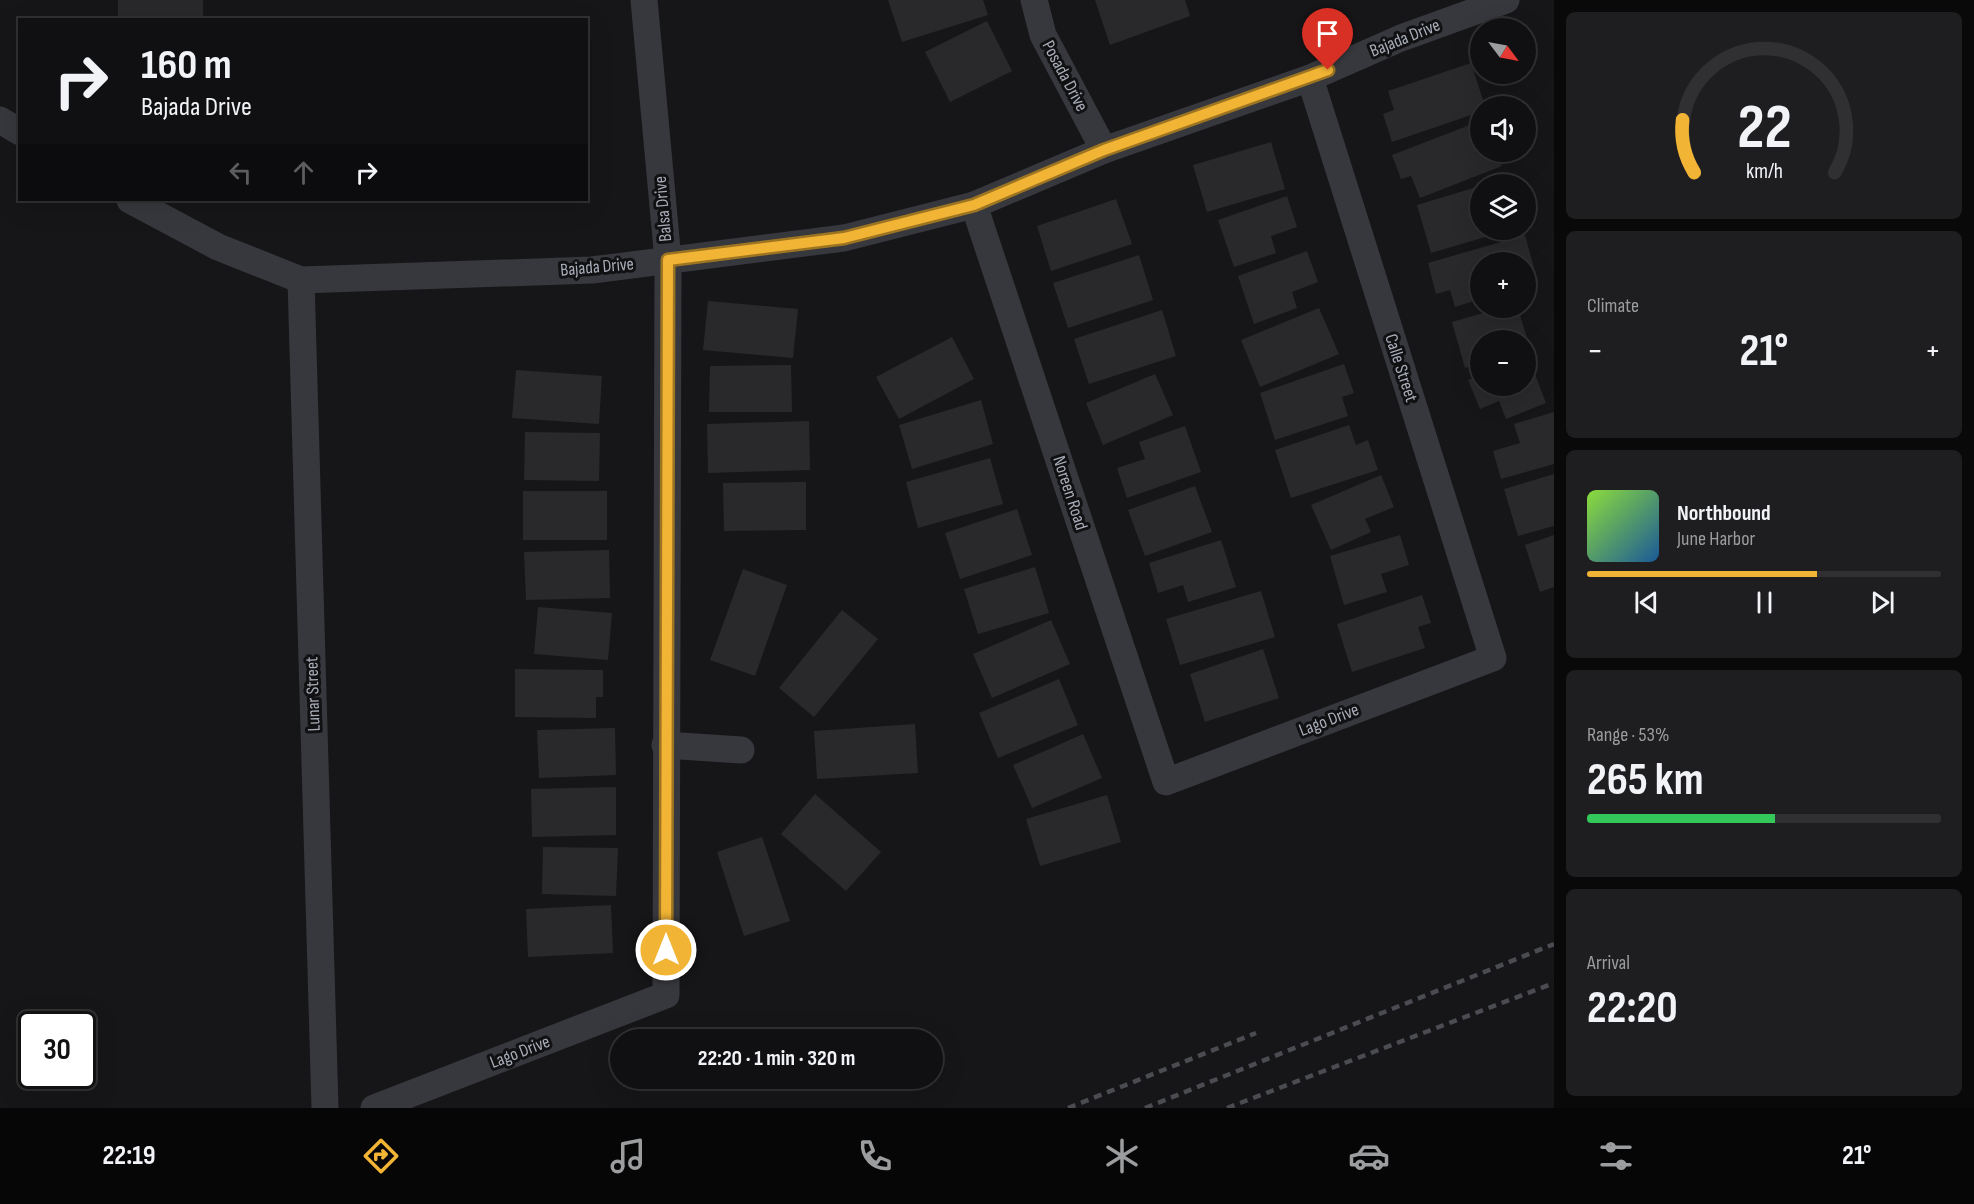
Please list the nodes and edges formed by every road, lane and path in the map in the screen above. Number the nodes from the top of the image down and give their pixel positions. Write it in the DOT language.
graph roads {
  1 [pos="644,0"];
  2 [pos="1034,0"];
  3 [pos="1506,0"];
  4 [pos="1310,78"];
  5 [pos="0,120"];
  6 [pos="18,131"];
  7 [pos="1104,150"];
  8 [pos="132,201"];
  9 [pos="974,205"];
  10 [pos="668,260"];
  11 [pos="301,280"];
  12 [pos="1493,658"];
  13 [pos="665,745"];
  14 [pos="741,750"];
  15 [pos="1166,782"];
  16 [pos="666,996"];
  17 [pos="325,1108"];
  18 [pos="374,1108"];
  1 -- 10 [label="street, Balsa Drive"];
  2 -- 7 [label="street, Posada Drive"];
  3 -- 4 [label="street, Bajada Drive"];
  4 -- 7 [label="street, Bajada Drive"];
  4 -- 12 [label="street, Calle Street"];
  5 -- 6 [label="street"];
  7 -- 9 [label="street, Bajada Drive"];
  8 -- 11 [label="street, Bajada Drive"];
  9 -- 10 [label="street, Bajada Drive"];
  9 -- 15 [label="street, Noreen Road"];
  10 -- 11 [label="street, Bajada Drive"];
  10 -- 13 [label="street, Balsa Drive"];
  11 -- 17 [label="street, Lunar Street"];
  12 -- 15 [label="street, Lago Drive"];
  13 -- 14 [label="street"];
  13 -- 16 [label="street, Balsa Drive"];
  16 -- 18 [label="street, Lago Drive"];
}
